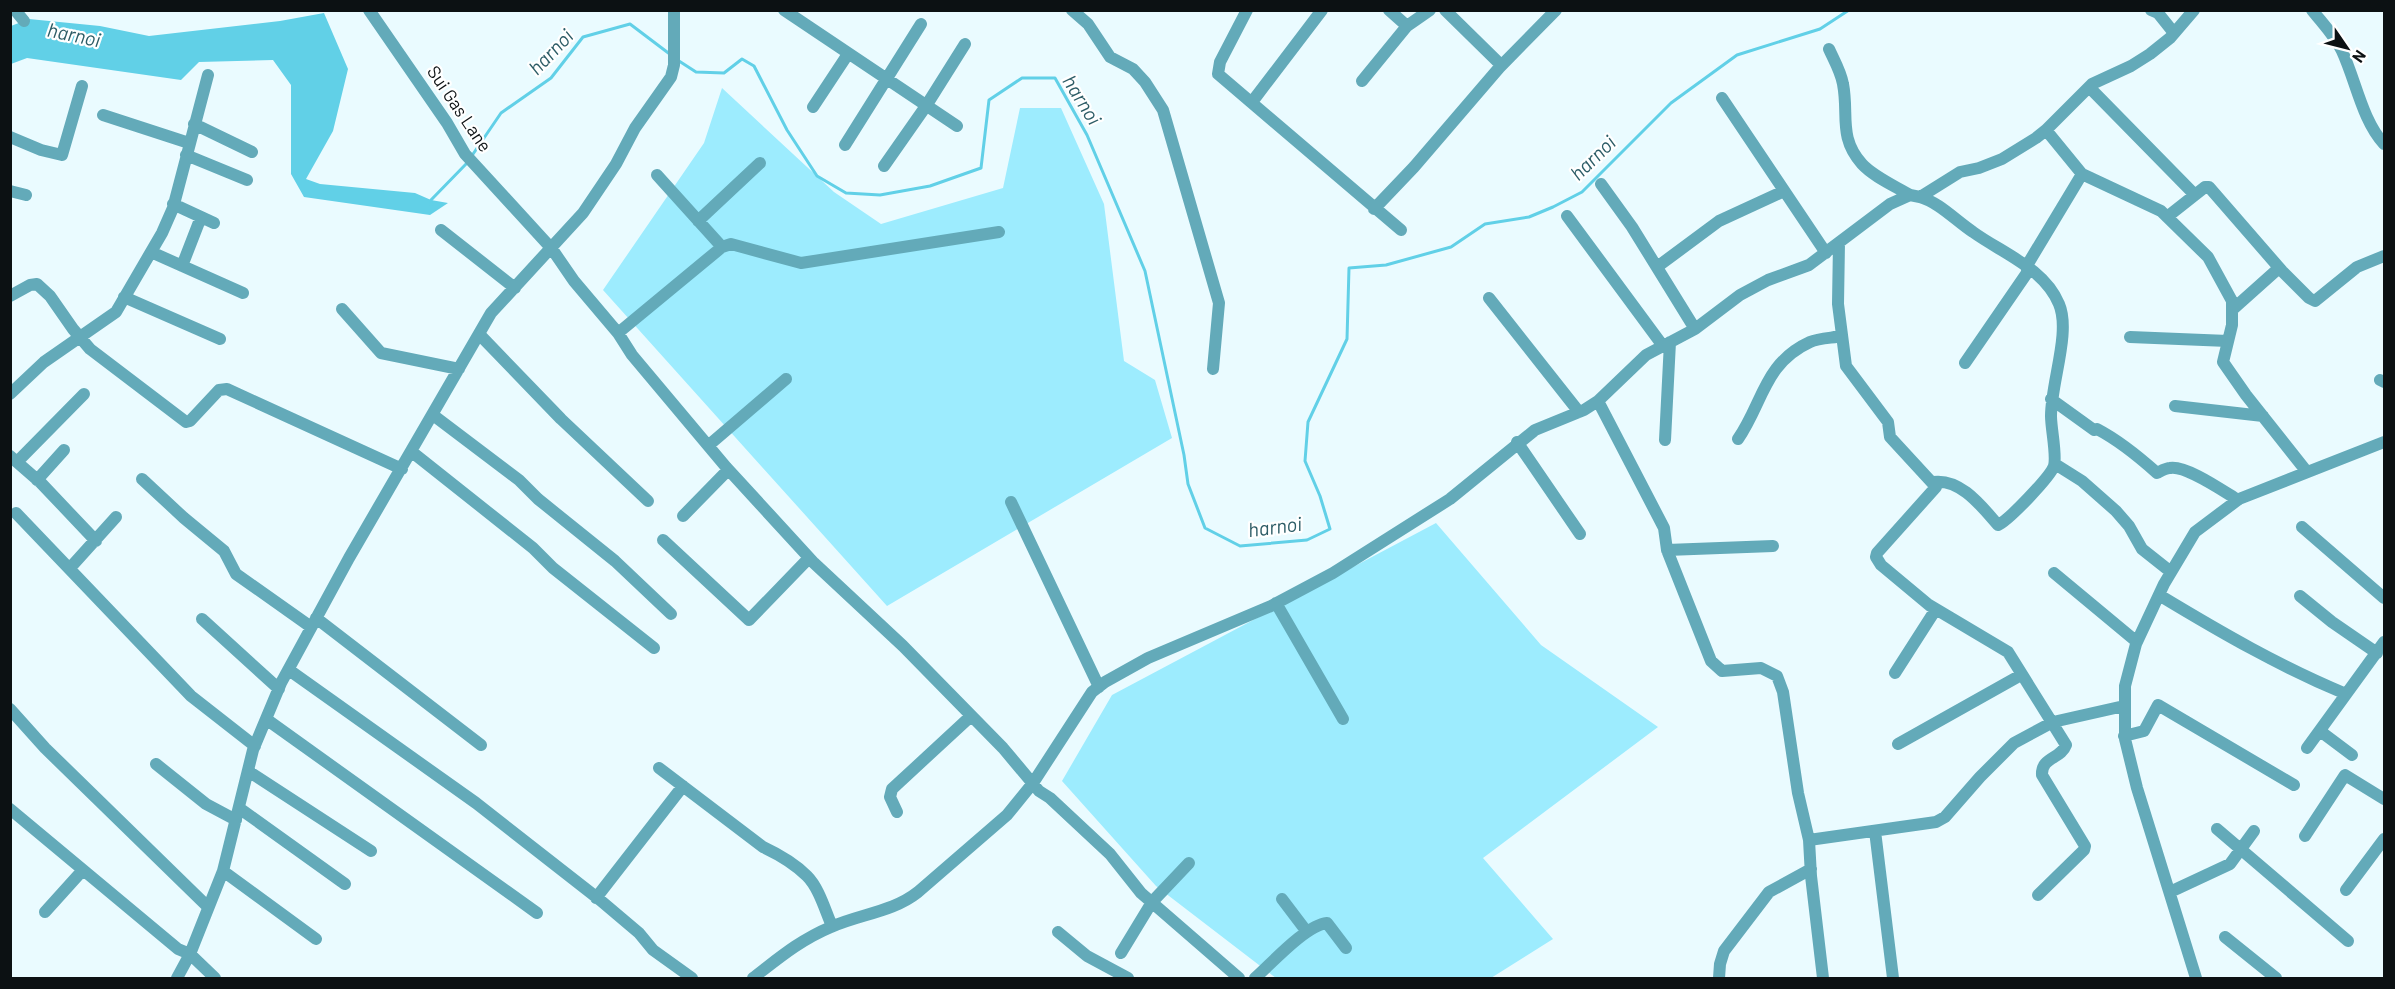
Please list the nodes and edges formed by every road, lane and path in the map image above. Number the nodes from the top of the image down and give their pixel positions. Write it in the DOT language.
graph roads {
  1 [pos="15,10"];
  2 [pos="369,10"];
  3 [pos="674,10"];
  4 [pos="1072,10"];
  5 [pos="1247,10"];
  6 [pos="1322,10"];
  7 [pos="1389,10"];
  8 [pos="1430,10"];
  9 [pos="1444,10"];
  10 [pos="1556,10"];
  11 [pos="2151,10"];
  12 [pos="2194,10"];
  13 [pos="2312,10"];
  14 [pos="786,11"];
  15 [pos="24,21"];
  16 [pos="921,24"];
  17 [pos="1407,26"];
  18 [pos="2174,33"];
  19 [pos="964,44"];
  20 [pos="1829,49"];
  21 [pos="848,54"];
  22 [pos="1501,65"];
  23 [pos="208,75"];
  24 [pos="887,80"];
  25 [pos="1362,81"];
  26 [pos="82,86"];
  27 [pos="2089,87"];
  28 [pos="1722,98"];
  29 [pos="1252,102"];
  30 [pos="926,106"];
  31 [pos="813,107"];
  32 [pos="103,115"];
  33 [pos="194,124"];
  34 [pos="957,126"];
  35 [pos="2046,130"];
  36 [pos="10,137"];
  37 [pos="2385,144"];
  38 [pos="845,145"];
  39 [pos="187,149"];
  40 [pos="252,152"];
  41 [pos="760,164"];
  42 [pos="884,166"];
  43 [pos="2082,174"];
  44 [pos="657,175"];
  45 [pos="247,180"];
  46 [pos="1601,184"];
  47 [pos="10,190"];
  48 [pos="1784,190"];
  49 [pos="26,195"];
  50 [pos="2194,195"];
  51 [pos="1915,196"];
  52 [pos="173,204"];
  53 [pos="1374,209"];
  54 [pos="1567,216"];
  55 [pos="201,217"];
  56 [pos="2167,217"];
  57 [pos="698,221"];
  58 [pos="214,223"];
  59 [pos="441,230"];
  60 [pos="1401,230"];
  61 [pos="999,232"];
  62 [pos="1839,243"];
  63 [pos="722,247"];
  64 [pos="552,249"];
  65 [pos="151,252"];
  66 [pos="1826,253"];
  67 [pos="2385,256"];
  68 [pos="182,266"];
  69 [pos="1657,267"];
  70 [pos="2028,268"];
  71 [pos="2279,268"];
  72 [pos="515,288"];
  73 [pos="243,293"];
  74 [pos="10,296"];
  75 [pos="124,297"];
  76 [pos="1489,298"];
  77 [pos="342,309"];
  78 [pos="2232,310"];
  79 [pos="1695,329"];
  80 [pos="618,333"];
  81 [pos="479,334"];
  82 [pos="1842,336"];
  83 [pos="80,337"];
  84 [pos="2130,337"];
  85 [pos="220,339"];
  86 [pos="2228,341"];
  87 [pos="1667,344"];
  88 [pos="1965,363"];
  89 [pos="459,369"];
  90 [pos="1213,369"];
  91 [pos="786,379"];
  92 [pos="10,394"];
  93 [pos="84,394"];
  94 [pos="2051,399"];
  95 [pos="1598,401"];
  96 [pos="2175,406"];
  97 [pos="1579,412"];
  98 [pos="433,415"];
  99 [pos="2263,416"];
  100 [pos="1738,439"];
  101 [pos="1665,440"];
  102 [pos="1517,442"];
  103 [pos="2385,442"];
  104 [pos="709,445"];
  105 [pos="64,450"];
  106 [pos="412,452"];
  107 [pos="14,459"];
  108 [pos="2055,464"];
  109 [pos="402,469"];
  110 [pos="728,470"];
  111 [pos="2307,472"];
  112 [pos="142,478"];
  113 [pos="37,480"];
  114 [pos="1933,482"];
  115 [pos="2238,500"];
  116 [pos="648,501"];
  117 [pos="1011,502"];
  118 [pos="16,513"];
  119 [pos="683,516"];
  120 [pos="116,518"];
  121 [pos="2302,527"];
  122 [pos="1580,534"];
  123 [pos="663,540"];
  124 [pos="96,541"];
  125 [pos="1773,546"];
  126 [pos="1667,550"];
  127 [pos="809,558"];
  128 [pos="70,568"];
  129 [pos="2171,572"];
  130 [pos="2054,573"];
  131 [pos="2160,595"];
  132 [pos="2300,596"];
  133 [pos="2385,598"];
  134 [pos="1276,603"];
  135 [pos="1936,609"];
  136 [pos="671,614"];
  137 [pos="202,619"];
  138 [pos="313,622"];
  139 [pos="2137,642"];
  140 [pos="2385,642"];
  141 [pos="654,648"];
  142 [pos="2377,653"];
  143 [pos="289,670"];
  144 [pos="1895,673"];
  145 [pos="2021,675"];
  146 [pos="1099,687"];
  147 [pos="279,689"];
  148 [pos="2346,694"];
  149 [pos="2124,706"];
  150 [pos="10,709"];
  151 [pos="971,716"];
  152 [pos="266,719"];
  153 [pos="1343,719"];
  154 [pos="2053,722"];
  155 [pos="2320,731"];
  156 [pos="2124,736"];
  157 [pos="1898,744"];
  158 [pos="482,745"];
  159 [pos="255,746"];
  160 [pos="2307,748"];
  161 [pos="2352,755"];
  162 [pos="156,764"];
  163 [pos="659,768"];
  164 [pos="248,771"];
  165 [pos="1033,783"];
  166 [pos="2294,785"];
  167 [pos="683,786"];
  168 [pos="2385,799"];
  169 [pos="10,809"];
  170 [pos="897,812"];
  171 [pos="238,814"];
  172 [pos="2217,829"];
  173 [pos="1875,831"];
  174 [pos="2254,831"];
  175 [pos="2305,836"];
  176 [pos="2385,839"];
  177 [pos="1809,840"];
  178 [pos="2241,849"];
  179 [pos="371,851"];
  180 [pos="1189,863"];
  181 [pos="1810,869"];
  182 [pos="82,871"];
  183 [pos="223,871"];
  184 [pos="345,884"];
  185 [pos="2346,890"];
  186 [pos="2170,892"];
  187 [pos="2038,895"];
  188 [pos="596,898"];
  189 [pos="1282,899"];
  190 [pos="1152,902"];
  191 [pos="208,908"];
  192 [pos="45,912"];
  193 [pos="537,913"];
  194 [pos="832,926"];
  195 [pos="1058,932"];
  196 [pos="1307,932"];
  197 [pos="2225,937"];
  198 [pos="316,939"];
  199 [pos="2348,940"];
  200 [pos="1346,948"];
  201 [pos="1121,953"];
  202 [pos="190,954"];
  203 [pos="177,978"];
  204 [pos="215,978"];
  205 [pos="692,978"];
  206 [pos="753,978"];
  207 [pos="1128,978"];
  208 [pos="1239,978"];
  209 [pos="1255,978"];
  210 [pos="1719,978"];
  211 [pos="1823,978"];
  212 [pos="1893,978"];
  213 [pos="2196,978"];
  214 [pos="2276,978"];
  1 -- 15 [label="street"];
  2 -- 64 [label="street, Sui Gas Lane"];
  3 -- 64 [label="street"];
  4 -- 90 [label="street"];
  5 -- 29 [label="street"];
  6 -- 29 [label="street"];
  7 -- 17 [label="street"];
  8 -- 17 [label="street"];
  9 -- 22 [label="street"];
  10 -- 22 [label="street"];
  11 -- 18 [label="street"];
  12 -- 18 [label="street"];
  13 -- 37 [label="street"];
  14 -- 21 [label="street"];
  16 -- 24 [label="street"];
  17 -- 25 [label="street"];
  18 -- 27 [label="street"];
  19 -- 30 [label="street"];
  20 -- 51 [label="street"];
  21 -- 24 [label="street"];
  21 -- 31 [label="street"];
  22 -- 53 [label="street"];
  23 -- 33 [label="street"];
  24 -- 30 [label="street"];
  24 -- 38 [label="street"];
  26 -- 36 [label="street"];
  27 -- 35 [label="street"];
  27 -- 50 [label="street"];
  28 -- 48 [label="street"];
  29 -- 53 [label="street"];
  30 -- 34 [label="street"];
  30 -- 42 [label="street"];
  32 -- 39 [label="street"];
  33 -- 39 [label="street"];
  33 -- 40 [label="street"];
  35 -- 43 [label="street"];
  35 -- 51 [label="street"];
  39 -- 45 [label="street"];
  39 -- 52 [label="street"];
  41 -- 57 [label="street"];
  43 -- 56 [label="street"];
  43 -- 70 [label="street"];
  44 -- 57 [label="street"];
  46 -- 69 [label="street"];
  47 -- 49 [label="street"];
  48 -- 66 [label="street"];
  48 -- 69 [label="street"];
  50 -- 56 [label="street"];
  50 -- 71 [label="street"];
  51 -- 62 [label="street"];
  51 -- 70 [label="street"];
  52 -- 55 [label="street"];
  52 -- 65 [label="street"];
  53 -- 60 [label="street"];
  54 -- 87 [label="street"];
  55 -- 58 [label="street"];
  55 -- 68 [label="street"];
  56 -- 78 [label="street"];
  57 -- 63 [label="street"];
  59 -- 72 [label="street"];
  61 -- 63 [label="street"];
  62 -- 66 [label="street"];
  62 -- 82 [label="street"];
  63 -- 80 [label="street"];
  64 -- 72 [label="street"];
  64 -- 80 [label="street, Sui Gas Lane"];
  65 -- 68 [label="street"];
  65 -- 75 [label="street"];
  66 -- 79 [label="street"];
  67 -- 71 [label="street"];
  68 -- 73 [label="street"];
  69 -- 79 [label="street"];
  70 -- 88 [label="street"];
  70 -- 94 [label="street"];
  71 -- 78 [label="street"];
  72 -- 81 [label="street"];
  74 -- 83 [label="street"];
  75 -- 83 [label="street"];
  75 -- 85 [label="street"];
  76 -- 97 [label="street"];
  77 -- 89 [label="street"];
  78 -- 86 [label="street"];
  79 -- 87 [label="street"];
  80 -- 104 [label="street, Sui Gas Lane"];
  81 -- 89 [label="street"];
  81 -- 116 [label="street"];
  82 -- 100 [label="street"];
  82 -- 114 [label="street"];
  83 -- 92 [label="street"];
  83 -- 109 [label="street"];
  84 -- 86 [label="street"];
  86 -- 99 [label="street"];
  87 -- 95 [label="street"];
  87 -- 101 [label="street"];
  89 -- 98 [label="street"];
  91 -- 104 [label="street"];
  93 -- 107 [label="street"];
  94 -- 108 [label="street"];
  94 -- 115 [label="street"];
  95 -- 97 [label="street"];
  95 -- 126 [label="street"];
  96 -- 99 [label="street"];
  97 -- 102 [label="street"];
  98 -- 106 [label="street"];
  98 -- 136 [label="street"];
  99 -- 111 [label="street"];
  102 -- 122 [label="street"];
  102 -- 134 [label="street"];
  103 -- 111 [label="street"];
  104 -- 110 [label="street, Sui Gas Lane"];
  105 -- 113 [label="street"];
  106 -- 109 [label="street"];
  106 -- 141 [label="street"];
  107 -- 113 [label="street"];
  108 -- 114 [label="street"];
  108 -- 129 [label="street"];
  109 -- 138 [label="street"];
  110 -- 119 [label="street"];
  110 -- 127 [label="street, Sui Gas Lane"];
  111 -- 115 [label="street"];
  112 -- 138 [label="street"];
  113 -- 124 [label="street"];
  114 -- 135 [label="street"];
  115 -- 129 [label="street"];
  117 -- 146 [label="street"];
  118 -- 128 [label="street"];
  120 -- 124 [label="street"];
  121 -- 133 [label="street"];
  123 -- 127 [label="street"];
  124 -- 128 [label="street"];
  125 -- 126 [label="street"];
  126 -- 177 [label="street"];
  127 -- 151 [label="street, Sui Gas Lane"];
  128 -- 159 [label="street"];
  129 -- 131 [label="street"];
  130 -- 139 [label="street"];
  131 -- 139 [label="street"];
  131 -- 148 [label="street"];
  132 -- 142 [label="street"];
  134 -- 146 [label="street"];
  134 -- 153 [label="street"];
  135 -- 144 [label="street"];
  135 -- 145 [label="street"];
  137 -- 147 [label="street"];
  138 -- 143 [label="street"];
  138 -- 158 [label="street"];
  139 -- 149 [label="street"];
  140 -- 142 [label="street"];
  142 -- 148 [label="street"];
  143 -- 147 [label="street"];
  143 -- 188 [label="street"];
  145 -- 154 [label="street"];
  145 -- 157 [label="street"];
  146 -- 165 [label="street"];
  147 -- 152 [label="street"];
  148 -- 155 [label="street"];
  149 -- 154 [label="street"];
  149 -- 156 [label="street"];
  150 -- 191 [label="street"];
  151 -- 165 [label="street, Sui Gas Lane"];
  151 -- 170 [label="street"];
  152 -- 159 [label="street"];
  152 -- 193 [label="street"];
  154 -- 173 [label="street"];
  154 -- 187 [label="street"];
  155 -- 160 [label="street"];
  155 -- 161 [label="street"];
  156 -- 166 [label="street"];
  156 -- 186 [label="street"];
  159 -- 164 [label="street"];
  162 -- 171 [label="street"];
  163 -- 167 [label="street"];
  164 -- 171 [label="street"];
  164 -- 179 [label="street"];
  165 -- 190 [label="street, Sui Gas Lane"];
  165 -- 194 [label="street"];
  167 -- 188 [label="street"];
  167 -- 194 [label="street"];
  168 -- 175 [label="street"];
  169 -- 182 [label="street"];
  171 -- 183 [label="street"];
  171 -- 184 [label="street"];
  172 -- 178 [label="street"];
  173 -- 177 [label="street"];
  173 -- 212 [label="street"];
  174 -- 178 [label="street"];
  176 -- 185 [label="street"];
  177 -- 181 [label="street"];
  178 -- 186 [label="street"];
  178 -- 199 [label="street"];
  180 -- 190 [label="street"];
  181 -- 210 [label="street"];
  181 -- 211 [label="street"];
  182 -- 192 [label="street"];
  182 -- 202 [label="street"];
  183 -- 191 [label="street"];
  183 -- 198 [label="street"];
  186 -- 213 [label="street"];
  188 -- 205 [label="street"];
  189 -- 196 [label="street"];
  190 -- 201 [label="street"];
  190 -- 208 [label="street, Sui Gas Lane"];
  191 -- 202 [label="street"];
  194 -- 206 [label="street"];
  195 -- 207 [label="street"];
  196 -- 200 [label="street"];
  196 -- 209 [label="street"];
  197 -- 214 [label="street"];
  202 -- 203 [label="street"];
  202 -- 204 [label="street"];
}
